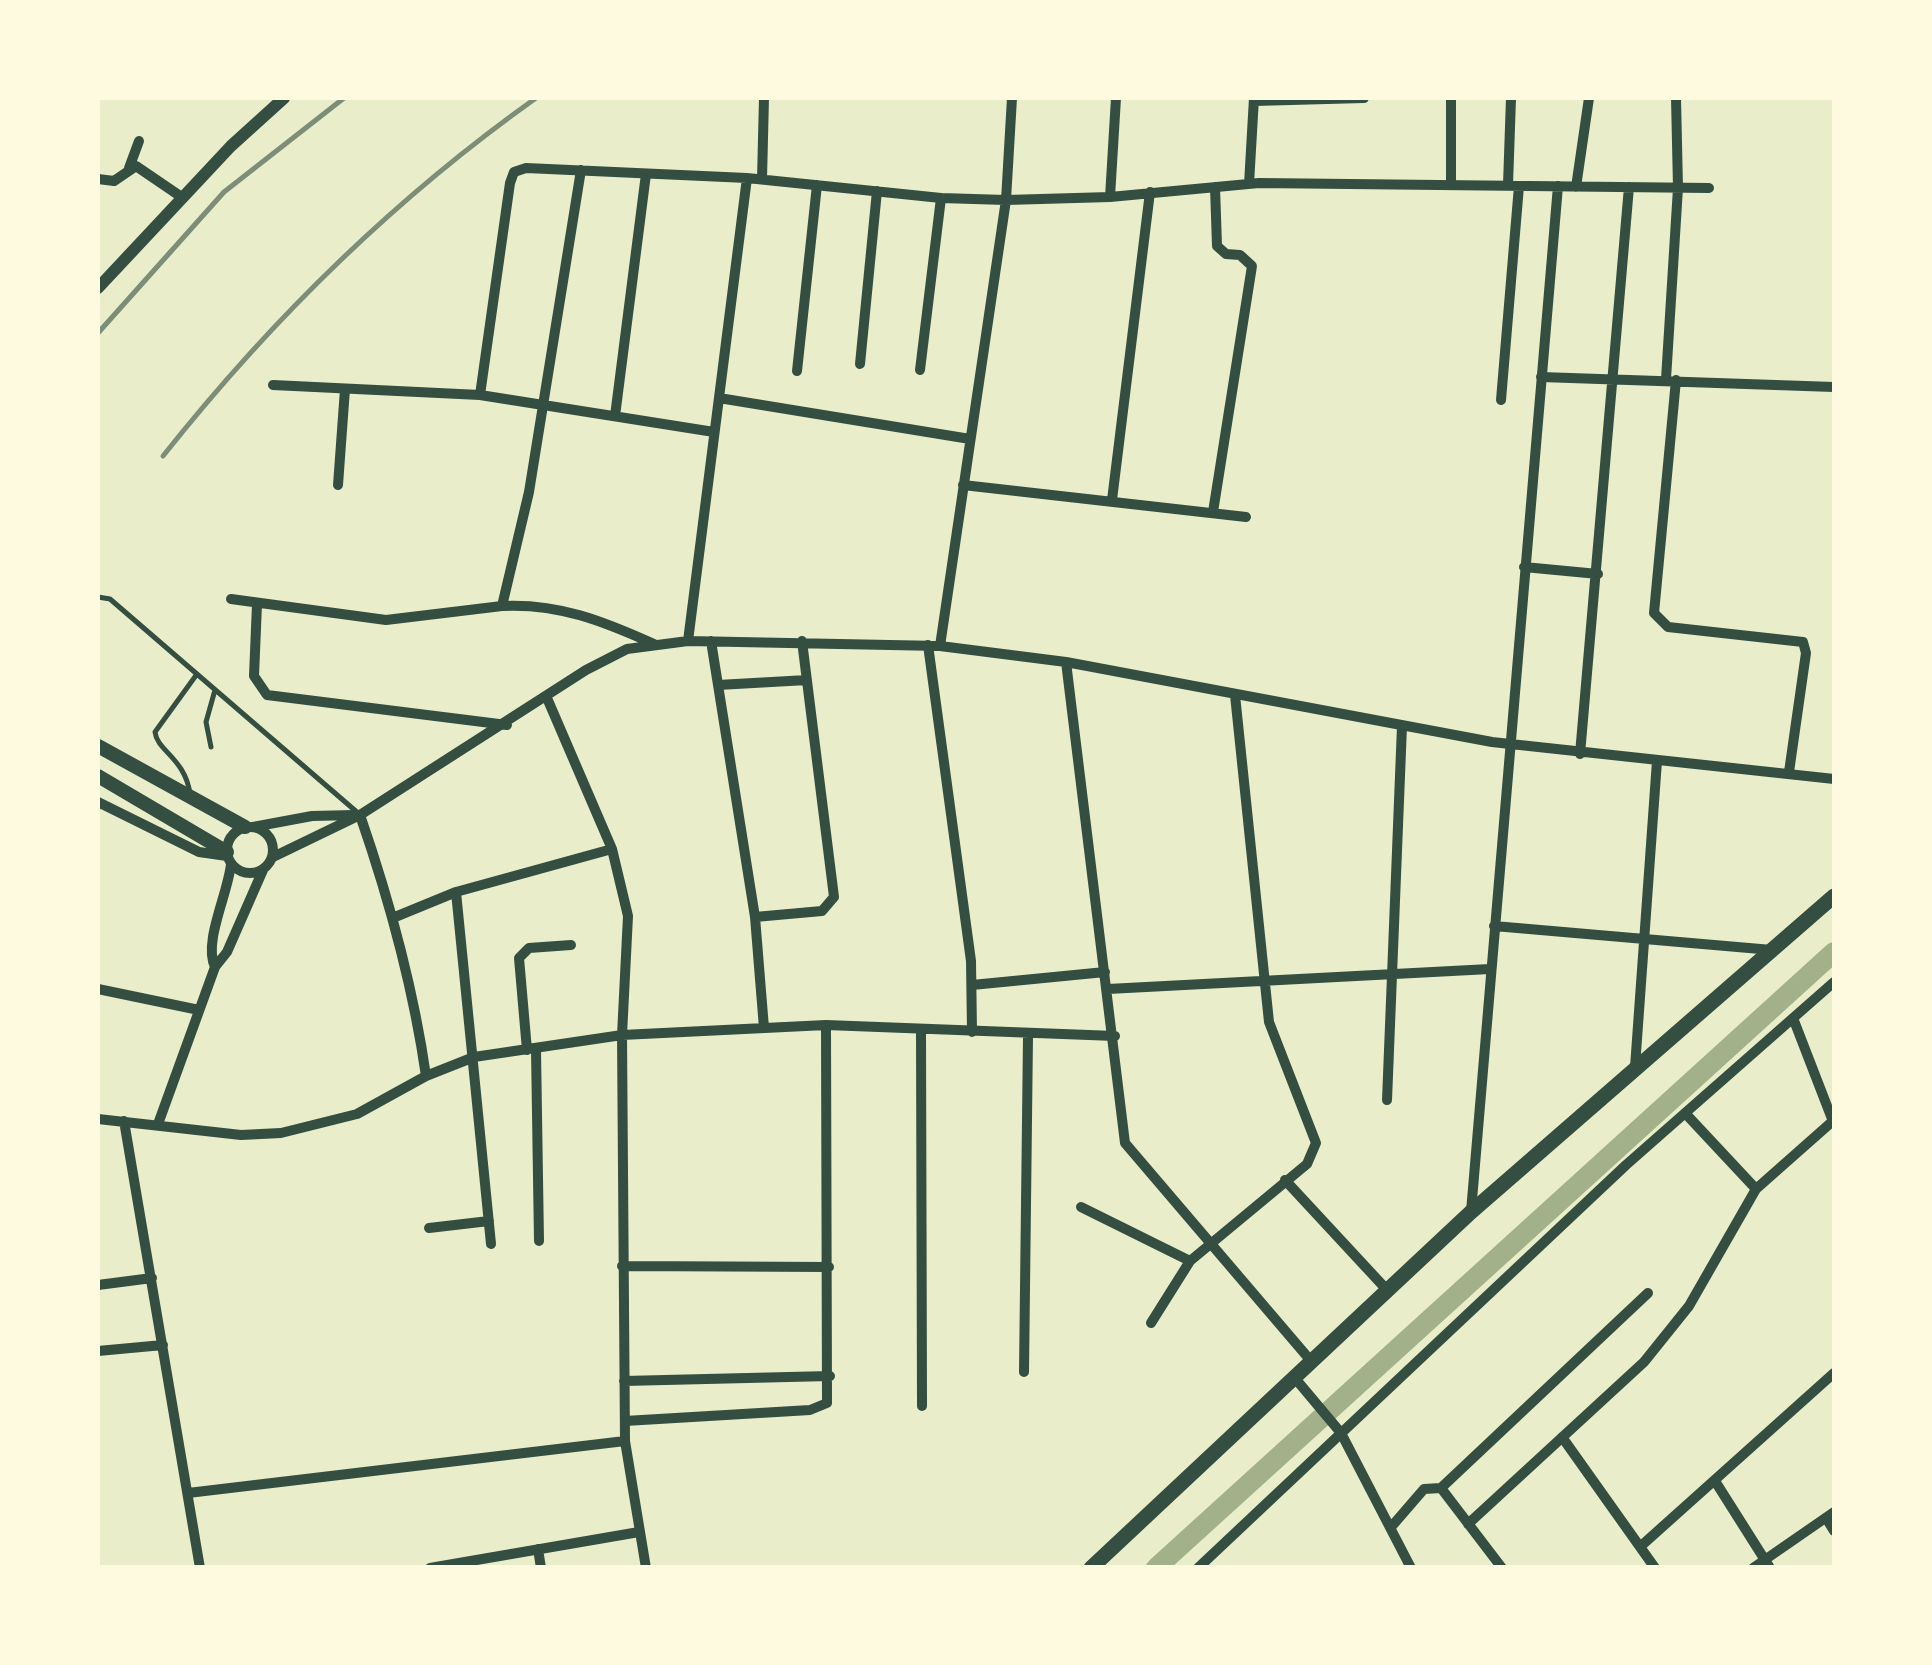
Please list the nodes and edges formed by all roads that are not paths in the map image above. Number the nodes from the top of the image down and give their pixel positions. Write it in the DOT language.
graph roads {
  1 [pos="284,98"];
  2 [pos="764,98"];
  3 [pos="1012,98"];
  4 [pos="1116,98"];
  5 [pos="1364,98"];
  6 [pos="1451,98"];
  7 [pos="1512,98"];
  8 [pos="1589,98"];
  9 [pos="1676,98"];
  10 [pos="1254,99"];
  11 [pos="139,140"];
  12 [pos="129,168"];
  13 [pos="581,170"];
  14 [pos="646,174"];
  15 [pos="747,178"];
  16 [pos="98,179"];
  17 [pos="762,180"];
  18 [pos="1249,184"];
  19 [pos="818,185"];
  20 [pos="1451,185"];
  21 [pos="1513,185"];
  22 [pos="1558,186"];
  23 [pos="1576,186"];
  24 [pos="1215,187"];
  25 [pos="1629,187"];
  26 [pos="1678,188"];
  27 [pos="1709,188"];
  28 [pos="878,192"];
  29 [pos="1150,192"];
  30 [pos="1110,197"];
  31 [pos="183,198"];
  32 [pos="942,198"];
  33 [pos="1006,200"];
  34 [pos="100,281"];
  35 [pos="860,364"];
  36 [pos="920,370"];
  37 [pos="797,371"];
  38 [pos="1541,377"];
  39 [pos="1614,378"];
  40 [pos="1671,380"];
  41 [pos="274,385"];
  42 [pos="1834,387"];
  43 [pos="345,389"];
  44 [pos="480,395"];
  45 [pos="718,398"];
  46 [pos="1500,400"];
  47 [pos="542,404"];
  48 [pos="615,416"];
  49 [pos="714,432"];
  50 [pos="970,439"];
  51 [pos="338,485"];
  52 [pos="963,485"];
  53 [pos="1112,500"];
  54 [pos="1213,512"];
  55 [pos="1246,517"];
  56 [pos="1524,567"];
  57 [pos="1598,574"];
  58 [pos="98,596"];
  59 [pos="230,599"];
  60 [pos="257,604"];
  61 [pos="502,606"];
  62 [pos="711,640"];
  63 [pos="688,641"];
  64 [pos="802,641"];
  65 [pos="654,644"];
  66 [pos="934,645"];
  67 [pos="1066,662"];
  68 [pos="197,674"];
  69 [pos="807,680"];
  70 [pos="718,685"];
  71 [pos="215,690"];
  72 [pos="1235,696"];
  73 [pos="547,698"];
  74 [pos="507,725"];
  75 [pos="1402,726"];
  76 [pos="1508,744"];
  77 [pos="98,746"];
  78 [pos="211,747"];
  79 [pos="1580,754"];
  80 [pos="1657,761"];
  81 [pos="1789,772"];
  82 [pos="98,776"];
  83 [pos="1834,779"];
  84 [pos="190,797"];
  85 [pos="98,802"];
  86 [pos="360,815"];
  87 [pos="249,827"];
  88 [pos="612,849"];
  89 [pos="229,858"];
  90 [pos="273,858"];
  91 [pos="263,870"];
  92 [pos="456,892"];
  93 [pos="1834,896"];
  94 [pos="396,918"];
  95 [pos="754,918"];
  96 [pos="1494,926"];
  97 [pos="1643,939"];
  98 [pos="571,946"];
  99 [pos="1772,950"];
  100 [pos="215,967"];
  101 [pos="1490,969"];
  102 [pos="1105,972"];
  103 [pos="1393,973"];
  104 [pos="1263,979"];
  105 [pos="1834,982"];
  106 [pos="972,986"];
  107 [pos="98,989"];
  108 [pos="1108,989"];
  109 [pos="199,1010"];
  110 [pos="1793,1018"];
  111 [pos="826,1025"];
  112 [pos="764,1028"];
  113 [pos="921,1031"];
  114 [pos="972,1032"];
  115 [pos="622,1036"];
  116 [pos="1028,1036"];
  117 [pos="1114,1036"];
  118 [pos="532,1050"];
  119 [pos="474,1058"];
  120 [pos="1635,1067"];
  121 [pos="426,1076"];
  122 [pos="1387,1100"];
  123 [pos="1685,1113"];
  124 [pos="98,1119"];
  125 [pos="124,1121"];
  126 [pos="1834,1123"];
  127 [pos="158,1124"];
  128 [pos="1285,1180"];
  129 [pos="1756,1189"];
  130 [pos="1081,1207"];
  131 [pos="1471,1212"];
  132 [pos="489,1221"];
  133 [pos="429,1228"];
  134 [pos="539,1241"];
  135 [pos="1211,1243"];
  136 [pos="491,1244"];
  137 [pos="1190,1262"];
  138 [pos="622,1266"];
  139 [pos="828,1267"];
  140 [pos="152,1278"];
  141 [pos="98,1284"];
  142 [pos="1386,1290"];
  143 [pos="1648,1294"];
  144 [pos="1151,1324"];
  145 [pos="162,1346"];
  146 [pos="98,1351"];
  147 [pos="1311,1361"];
  148 [pos="1024,1372"];
  149 [pos="1834,1372"];
  150 [pos="830,1376"];
  151 [pos="1294,1377"];
  152 [pos="624,1381"];
  153 [pos="922,1406"];
  154 [pos="625,1421"];
  155 [pos="1341,1433"];
  156 [pos="1562,1437"];
  157 [pos="625,1441"];
  158 [pos="1715,1481"];
  159 [pos="1441,1488"];
  160 [pos="188,1493"];
  161 [pos="1830,1516"];
  162 [pos="1468,1524"];
  163 [pos="1392,1526"];
  164 [pos="639,1532"];
  165 [pos="1834,1532"];
  166 [pos="1641,1546"];
  167 [pos="538,1549"];
  168 [pos="1768,1564"];
  169 [pos="200,1568"];
  170 [pos="430,1568"];
  171 [pos="541,1568"];
  172 [pos="646,1568"];
  173 [pos="1091,1568"];
  174 [pos="1198,1568"];
  175 [pos="1411,1568"];
  176 [pos="1502,1568"];
  177 [pos="1655,1568"];
  178 [pos="1753,1568"];
  1 -- 31 [label="street"];
  2 -- 17 [label="street"];
  3 -- 33 [label="street"];
  4 -- 30 [label="street"];
  5 -- 10 [label="street"];
  6 -- 20 [label="street"];
  7 -- 21 [label="street"];
  8 -- 23 [label="street"];
  9 -- 26 [label="street"];
  10 -- 18 [label="street"];
  11 -- 12 [label="street"];
  12 -- 16 [label="street"];
  12 -- 31 [label="street"];
  13 -- 14 [label="street"];
  13 -- 44 [label="street"];
  13 -- 47 [label="street"];
  14 -- 15 [label="street"];
  14 -- 48 [label="street"];
  15 -- 17 [label="street"];
  15 -- 45 [label="street"];
  17 -- 19 [label="street"];
  18 -- 20 [label="street"];
  18 -- 24 [label="street"];
  19 -- 28 [label="street"];
  19 -- 37 [label="street"];
  20 -- 21 [label="street"];
  21 -- 22 [label="street"];
  21 -- 46 [label="street"];
  22 -- 23 [label="street"];
  22 -- 38 [label="street"];
  23 -- 25 [label="street"];
  24 -- 29 [label="street"];
  24 -- 54 [label="street"];
  25 -- 26 [label="street"];
  25 -- 39 [label="street"];
  26 -- 27 [label="street"];
  26 -- 40 [label="street"];
  28 -- 32 [label="street"];
  28 -- 35 [label="street"];
  29 -- 30 [label="street"];
  29 -- 53 [label="street"];
  30 -- 33 [label="street"];
  31 -- 34 [label="street"];
  32 -- 33 [label="street"];
  32 -- 36 [label="street"];
  33 -- 50 [label="street"];
  38 -- 39 [label="street"];
  38 -- 56 [label="street"];
  39 -- 40 [label="street"];
  39 -- 57 [label="street"];
  40 -- 42 [label="street"];
  40 -- 81 [label="street"];
  41 -- 43 [label="street"];
  43 -- 44 [label="street"];
  43 -- 51 [label="street"];
  44 -- 47 [label="street"];
  45 -- 49 [label="street"];
  45 -- 50 [label="street"];
  47 -- 48 [label="street"];
  47 -- 61 [label="street"];
  48 -- 49 [label="street"];
  49 -- 63 [label="street"];
  50 -- 52 [label="street"];
  52 -- 53 [label="street"];
  52 -- 66 [label="street"];
  53 -- 54 [label="street"];
  54 -- 55 [label="street"];
  56 -- 57 [label="street"];
  56 -- 76 [label="street"];
  57 -- 79 [label="street"];
  58 -- 68 [label="lane"];
  59 -- 60 [label="street"];
  60 -- 61 [label="street"];
  60 -- 74 [label="street"];
  61 -- 65 [label="street"];
  62 -- 63 [label="street"];
  62 -- 64 [label="street"];
  62 -- 70 [label="street"];
  63 -- 65 [label="street"];
  64 -- 66 [label="street"];
  64 -- 69 [label="street"];
  65 -- 73 [label="street"];
  66 -- 67 [label="street"];
  66 -- 106 [label="street"];
  67 -- 72 [label="street"];
  67 -- 102 [label="street"];
  68 -- 71 [label="lane"];
  68 -- 84 [label="lane"];
  69 -- 70 [label="street"];
  69 -- 95 [label="street"];
  70 -- 95 [label="street"];
  71 -- 78 [label="lane"];
  71 -- 86 [label="lane"];
  72 -- 75 [label="street"];
  72 -- 104 [label="street"];
  73 -- 74 [label="street"];
  73 -- 88 [label="street"];
  74 -- 86 [label="street"];
  75 -- 76 [label="street"];
  75 -- 103 [label="street"];
  76 -- 79 [label="street"];
  76 -- 96 [label="street"];
  77 -- 84 [label="main road"];
  79 -- 80 [label="street"];
  80 -- 81 [label="street"];
  80 -- 97 [label="street"];
  81 -- 83 [label="street"];
  82 -- 89 [label="main road"];
  84 -- 87 [label="main road"];
  85 -- 89 [label="street"];
  86 -- 87 [label="street"];
  86 -- 90 [label="street"];
  86 -- 94 [label="street"];
  87 -- 89 [label="street"];
  87 -- 90 [label="street"];
  88 -- 92 [label="street"];
  88 -- 115 [label="street"];
  89 -- 91 [label="street"];
  89 -- 100 [label="street"];
  90 -- 91 [label="street"];
  91 -- 100 [label="street"];
  92 -- 94 [label="street"];
  92 -- 119 [label="street"];
  93 -- 99 [label="highway"];
  94 -- 121 [label="street"];
  95 -- 112 [label="street"];
  96 -- 97 [label="street"];
  96 -- 101 [label="street"];
  97 -- 99 [label="street"];
  97 -- 120 [label="street"];
  98 -- 118 [label="street"];
  99 -- 120 [label="highway"];
  100 -- 109 [label="street"];
  101 -- 103 [label="street"];
  101 -- 131 [label="street"];
  102 -- 106 [label="street"];
  102 -- 108 [label="street"];
  103 -- 104 [label="street"];
  103 -- 122 [label="street"];
  104 -- 108 [label="street"];
  104 -- 128 [label="street"];
  105 -- 110 [label="street"];
  106 -- 114 [label="street"];
  107 -- 109 [label="street"];
  108 -- 117 [label="street"];
  109 -- 127 [label="street"];
  110 -- 123 [label="street"];
  110 -- 126 [label="street"];
  111 -- 112 [label="street"];
  111 -- 113 [label="street"];
  111 -- 139 [label="street"];
  112 -- 115 [label="street"];
  113 -- 114 [label="street"];
  113 -- 153 [label="street"];
  114 -- 116 [label="street"];
  115 -- 118 [label="street"];
  115 -- 138 [label="street"];
  116 -- 117 [label="street"];
  116 -- 148 [label="street"];
  117 -- 135 [label="street"];
  118 -- 119 [label="street"];
  118 -- 134 [label="street"];
  119 -- 121 [label="street"];
  119 -- 132 [label="street"];
  120 -- 131 [label="highway"];
  121 -- 127 [label="street"];
  123 -- 129 [label="street"];
  123 -- 155 [label="street"];
  124 -- 125 [label="street"];
  125 -- 127 [label="street"];
  125 -- 140 [label="street"];
  126 -- 129 [label="street"];
  128 -- 135 [label="street"];
  128 -- 142 [label="street"];
  129 -- 156 [label="street"];
  130 -- 137 [label="street"];
  131 -- 142 [label="highway"];
  132 -- 133 [label="street"];
  132 -- 136 [label="street"];
  135 -- 137 [label="street"];
  135 -- 147 [label="street"];
  137 -- 144 [label="street"];
  138 -- 139 [label="street"];
  138 -- 152 [label="street"];
  139 -- 150 [label="street"];
  140 -- 141 [label="street"];
  140 -- 145 [label="street"];
  142 -- 147 [label="highway"];
  143 -- 159 [label="street"];
  145 -- 146 [label="street"];
  145 -- 160 [label="street"];
  147 -- 151 [label="highway"];
  149 -- 158 [label="street"];
  150 -- 152 [label="street"];
  150 -- 154 [label="street"];
  151 -- 155 [label="street"];
  151 -- 173 [label="highway"];
  152 -- 154 [label="street"];
  154 -- 157 [label="street"];
  155 -- 163 [label="street"];
  155 -- 174 [label="street"];
  156 -- 162 [label="street"];
  156 -- 166 [label="street"];
  157 -- 160 [label="street"];
  157 -- 164 [label="street"];
  158 -- 166 [label="street"];
  158 -- 168 [label="street"];
  159 -- 162 [label="street"];
  159 -- 163 [label="street"];
  160 -- 169 [label="street"];
  161 -- 165 [label="street"];
  161 -- 168 [label="street"];
  162 -- 176 [label="street"];
  163 -- 175 [label="street"];
  164 -- 167 [label="street"];
  164 -- 172 [label="street"];
  166 -- 177 [label="street"];
  167 -- 170 [label="street"];
  167 -- 171 [label="street"];
  168 -- 178 [label="street"];
}
